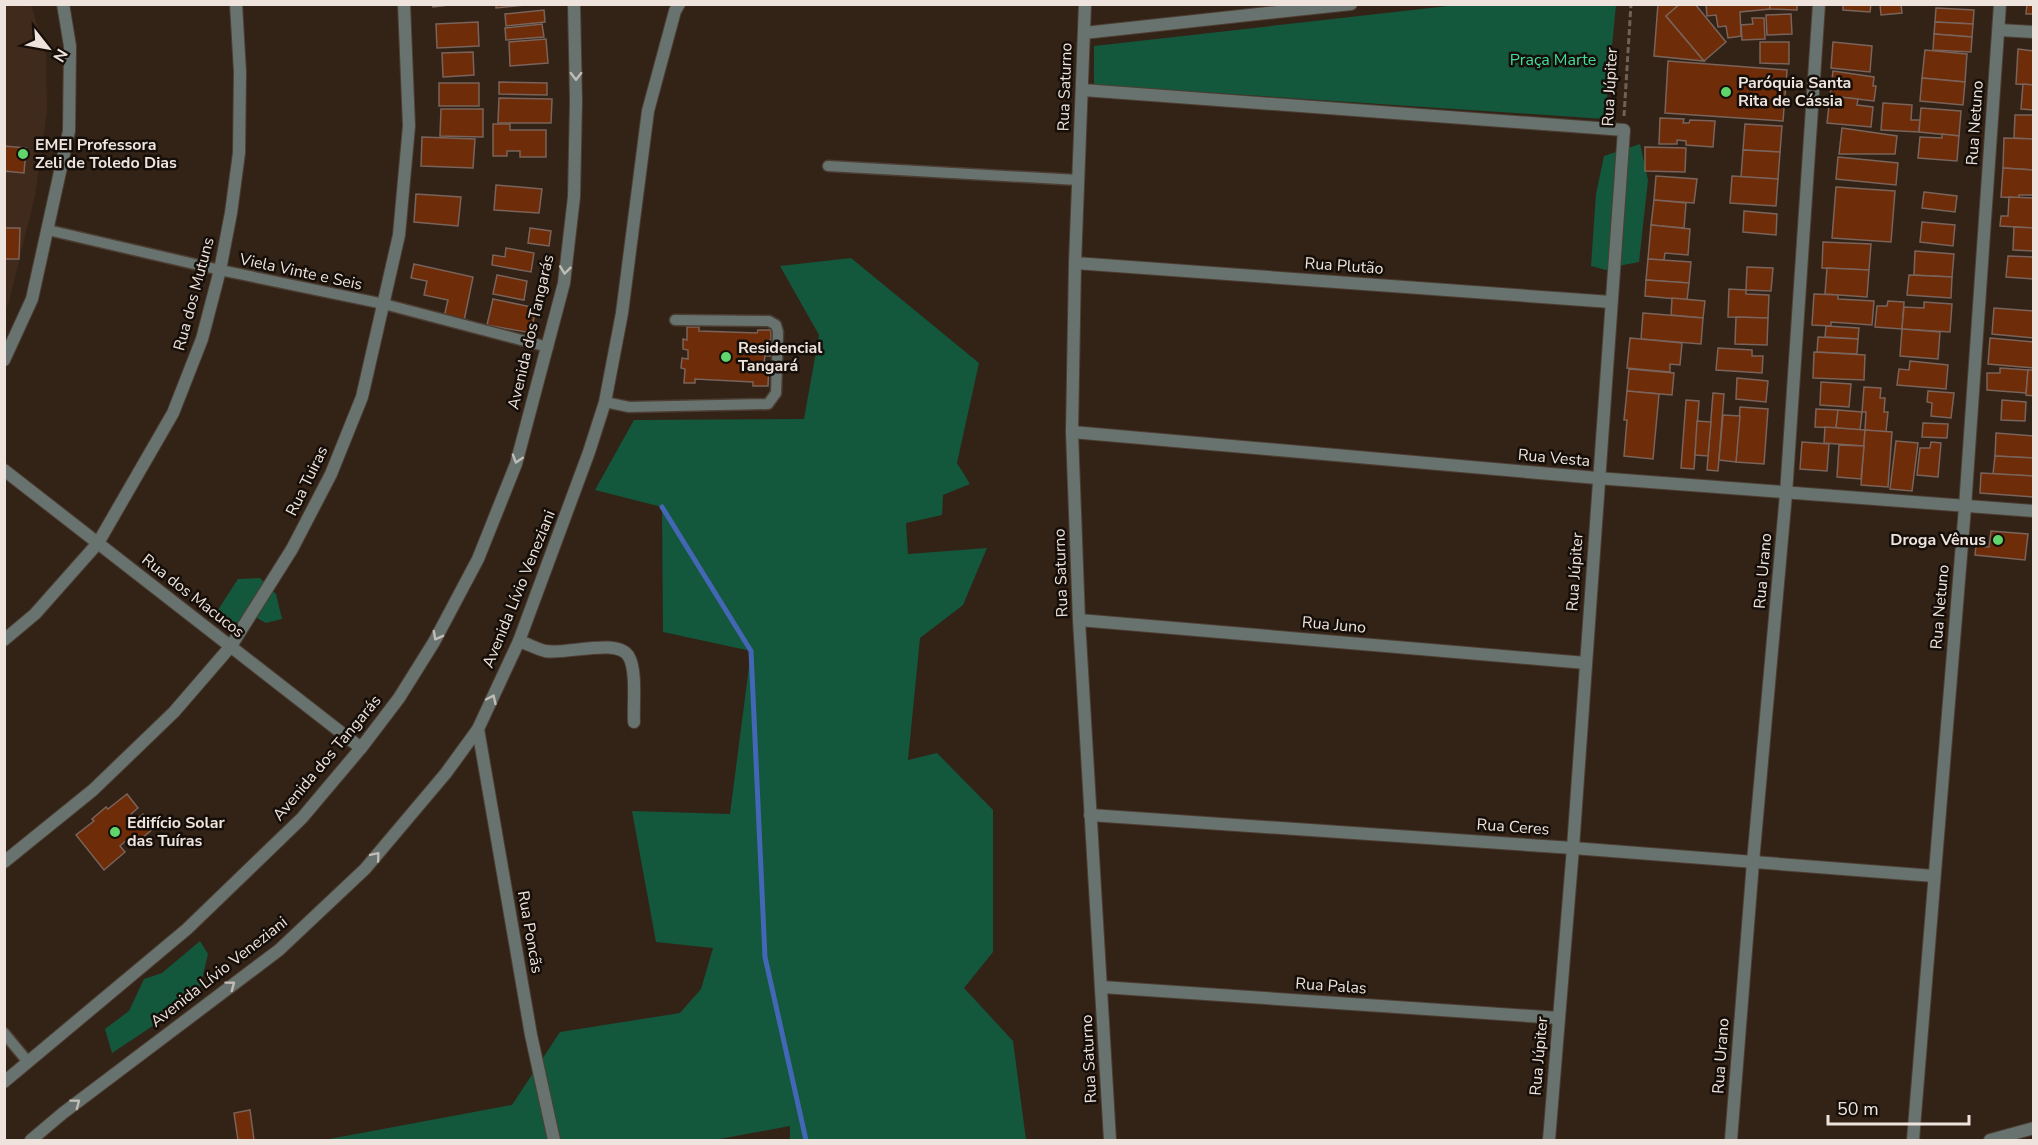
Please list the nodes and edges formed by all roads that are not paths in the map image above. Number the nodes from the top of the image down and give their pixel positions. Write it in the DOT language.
graph roads {
  1 [pos="63,4"];
  2 [pos="236,4"];
  3 [pos="404,4"];
  4 [pos="574,4"];
  5 [pos="679,4"];
  6 [pos="1085,4"];
  7 [pos="1351,4"];
  8 [pos="1819,4"];
  9 [pos="2000,4"];
  10 [pos="1999,30"];
  11 [pos="2034,32"];
  12 [pos="1084,33"];
  13 [pos="1083,90"];
  14 [pos="828,166"];
  15 [pos="1078,180"];
  16 [pos="48,230"];
  17 [pos="1075,263"];
  18 [pos="220,270"];
  19 [pos="1611,302"];
  20 [pos="384,304"];
  21 [pos="675,320"];
  22 [pos="548,347"];
  23 [pos="4,360"];
  24 [pos="605,402"];
  25 [pos="1072,432"];
  26 [pos="4,470"];
  27 [pos="1597,478"];
  28 [pos="1786,494"];
  29 [pos="1965,507"];
  30 [pos="2034,511"];
  31 [pos="98,543"];
  32 [pos="1079,620"];
  33 [pos="4,640"];
  34 [pos="519,641"];
  35 [pos="231,646"];
  36 [pos="1586,663"];
  37 [pos="634,722"];
  38 [pos="478,729"];
  39 [pos="362,748"];
  40 [pos="1090,815"];
  41 [pos="1573,848"];
  42 [pos="4,862"];
  43 [pos="1753,862"];
  44 [pos="1934,876"];
  45 [pos="1102,987"];
  46 [pos="1559,1018"];
  47 [pos="4,1033"];
  48 [pos="28,1062"];
  49 [pos="4,1082"];
  50 [pos="2034,1128"];
  51 [pos="31,1140"];
  52 [pos="554,1140"];
  53 [pos="1110,1140"];
  54 [pos="1549,1140"];
  55 [pos="1731,1140"];
  56 [pos="1913,1140"];
  57 [pos="1990,1140"];
  1 -- 16 [label="street"];
  2 -- 18 [label="street, Rua dos Mutuns"];
  3 -- 20 [label="street, Rua Tuiras"];
  4 -- 22 [label="street, Avenida dos Tangarás, one-way"];
  5 -- 24 [label="street, Avenida Lívio Veneziani"];
  6 -- 12 [label="street, Rua Saturno"];
  7 -- 12 [label="street"];
  8 -- 28 [label="street, Rua Urano"];
  9 -- 10 [label="street, Rua Netuno"];
  10 -- 11 [label="street"];
  10 -- 29 [label="street, Rua Netuno"];
  12 -- 13 [label="street, Rua Saturno"];
  13 -- 15 [label="street, Rua Saturno"];
  13 -- 19 [label="street, Rua Júpiter"];
  14 -- 15 [label="lane"];
  15 -- 17 [label="street, Rua Saturno"];
  16 -- 18 [label="lane, Viela Vinte e Seis"];
  16 -- 23 [label="street"];
  17 -- 19 [label="street, Rua Plutão"];
  17 -- 25 [label="street, Rua Saturno"];
  18 -- 20 [label="lane, Viela Vinte e Seis"];
  18 -- 31 [label="street, Rua dos Mutuns"];
  19 -- 27 [label="street, Rua Júpiter"];
  20 -- 22 [label="lane, Viela Vinte e Seis"];
  20 -- 35 [label="street, Rua Tuiras"];
  21 -- 24 [label="lane"];
  22 -- 39 [label="street, Avenida dos Tangarás, one-way"];
  24 -- 34 [label="street, Avenida Lívio Veneziani"];
  25 -- 27 [label="street, Rua Vesta"];
  25 -- 32 [label="street, Rua Saturno"];
  26 -- 31 [label="street, Rua dos Macucos"];
  27 -- 28 [label="street, Rua Vesta"];
  27 -- 36 [label="street, Rua Júpiter"];
  28 -- 29 [label="street, Rua Vesta"];
  28 -- 43 [label="street, Rua Urano"];
  29 -- 30 [label="street, Rua Vesta"];
  29 -- 44 [label="street, Rua Netuno"];
  31 -- 33 [label="street, Rua dos Mutuns"];
  31 -- 35 [label="street, Rua dos Macucos"];
  32 -- 36 [label="street, Rua Juno"];
  32 -- 40 [label="street, Rua Saturno"];
  34 -- 37 [label="street"];
  38 -- 34 [label="street, Avenida Lívio Veneziani, one-way"];
  35 -- 39 [label="street, Rua dos Macucos"];
  35 -- 42 [label="street, Rua Tuiras"];
  36 -- 41 [label="street, Rua Júpiter"];
  51 -- 38 [label="street, Avenida Lívio Veneziani, one-way"];
  38 -- 52 [label="street, Rua Poncãs"];
  39 -- 48 [label="street, Avenida dos Tangarás"];
  40 -- 41 [label="street, Rua Ceres"];
  40 -- 45 [label="street, Rua Saturno"];
  41 -- 43 [label="street, Rua Ceres"];
  41 -- 46 [label="street, Rua Júpiter"];
  43 -- 44 [label="street, Rua Ceres"];
  43 -- 55 [label="street, Rua Urano"];
  44 -- 56 [label="street, Rua Netuno"];
  45 -- 46 [label="street, Rua Palas"];
  45 -- 53 [label="street, Rua Saturno"];
  46 -- 54 [label="street, Rua Júpiter"];
  47 -- 48 [label="lane"];
  48 -- 49 [label="street, Avenida dos Tangarás"];
  50 -- 57 [label="street"];
}
